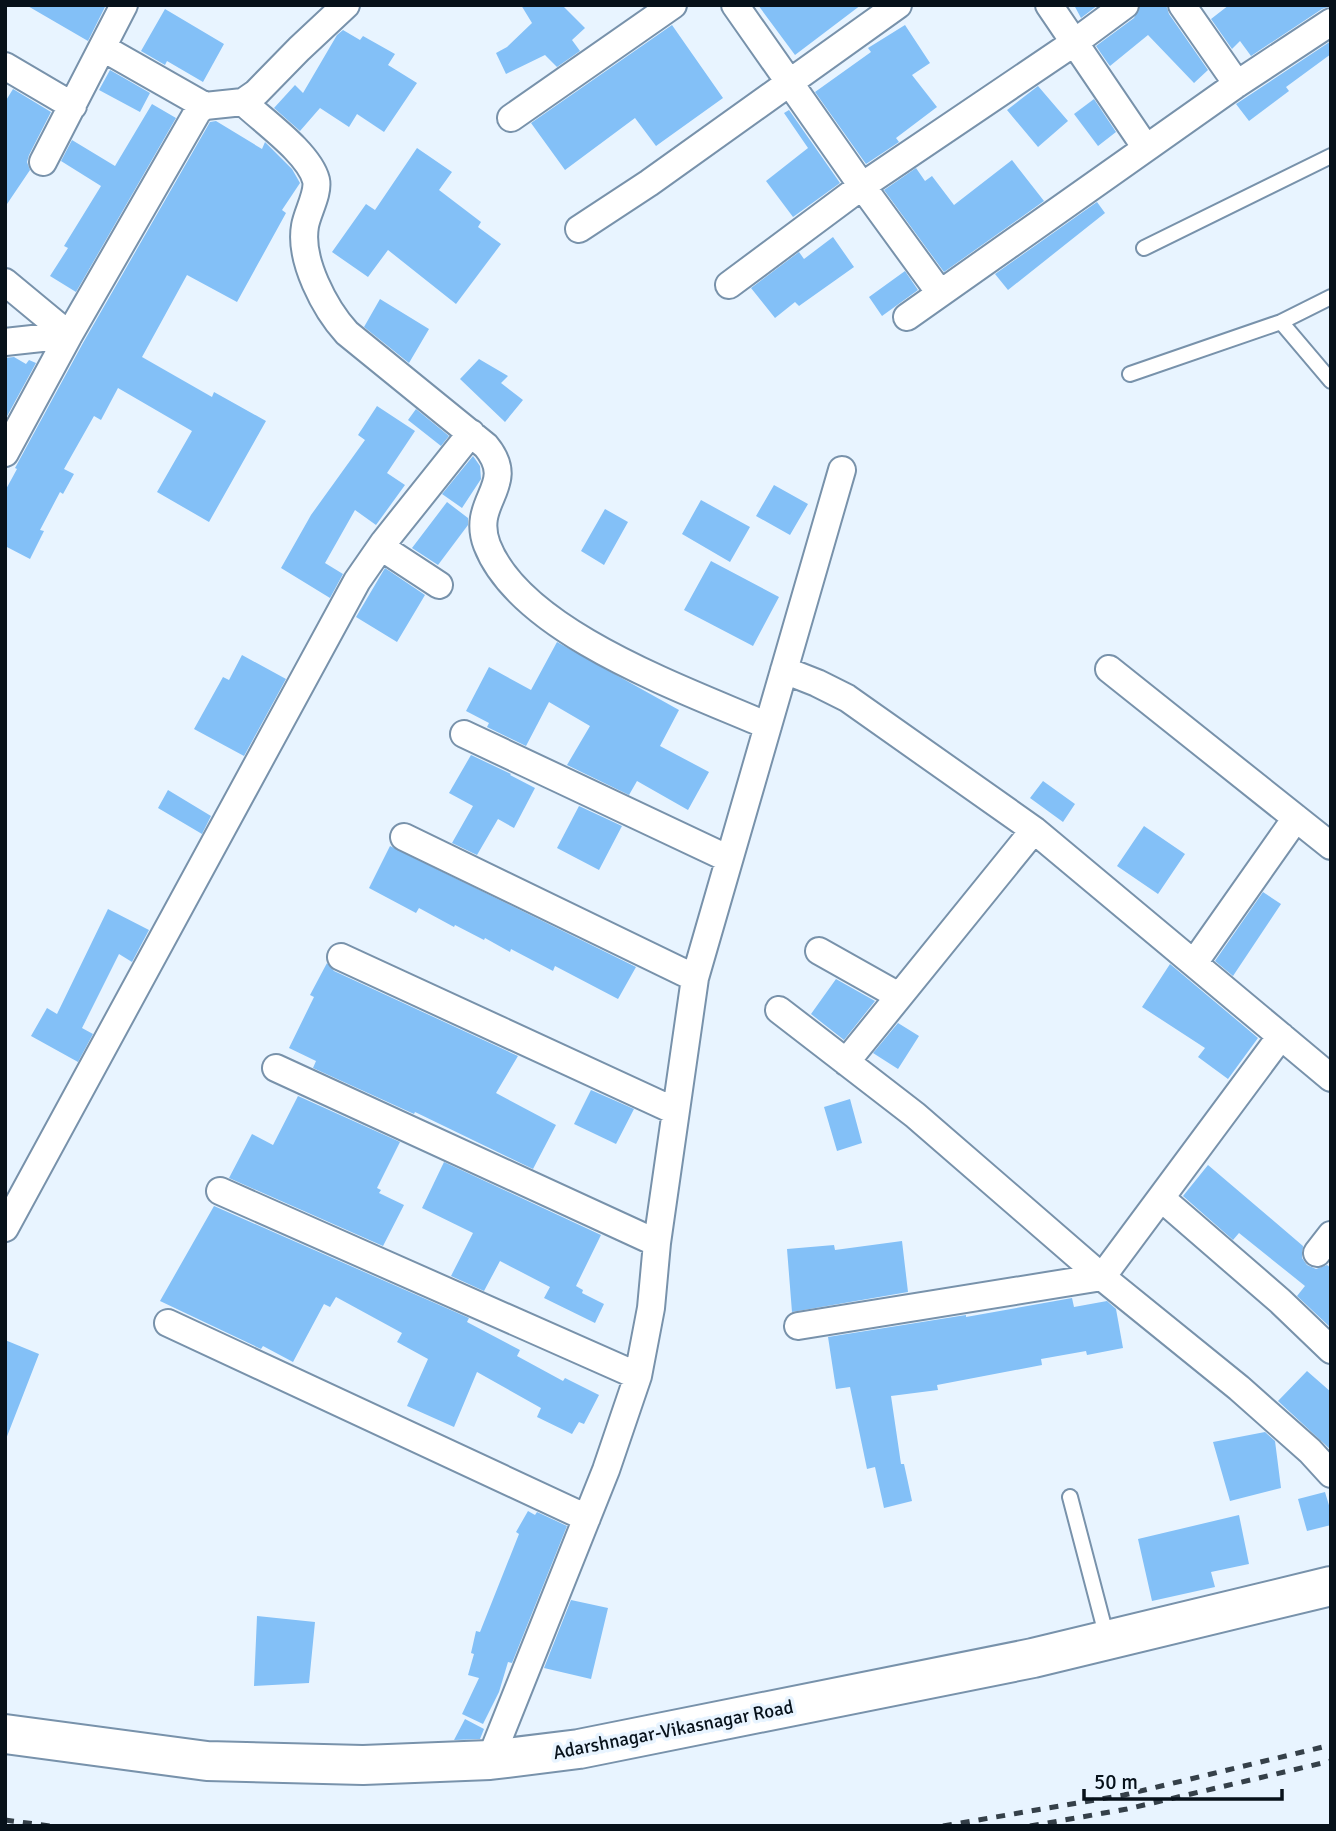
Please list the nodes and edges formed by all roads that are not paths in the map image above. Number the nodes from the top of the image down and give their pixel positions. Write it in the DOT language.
graph roads {
  1 [pos="124,5"];
  2 [pos="346,5"];
  3 [pos="673,5"];
  4 [pos="735,5"];
  5 [pos="898,5"];
  6 [pos="1049,5"];
  7 [pos="1125,5"];
  8 [pos="1182,5"];
  9 [pos="1331,22"];
  10 [pos="1075,42"];
  11 [pos="103,48"];
  12 [pos="5,66"];
  13 [pos="791,82"];
  14 [pos="1237,84"];
  15 [pos="243,102"];
  16 [pos="73,106"];
  17 [pos="205,106"];
  18 [pos="511,118"];
  19 [pos="1146,148"];
  20 [pos="1331,156"];
  21 [pos="43,163"];
  22 [pos="862,186"];
  23 [pos="579,229"];
  24 [pos="1144,248"];
  25 [pos="5,282"];
  26 [pos="729,285"];
  27 [pos="940,293"];
  28 [pos="1331,297"];
  29 [pos="906,317"];
  30 [pos="1281,322"];
  31 [pos="69,335"];
  32 [pos="5,342"];
  33 [pos="1130,374"];
  34 [pos="1331,381"];
  35 [pos="471,433"];
  36 [pos="5,453"];
  37 [pos="842,470"];
  38 [pos="381,547"];
  39 [pos="439,585"];
  40 [pos="1110,669"];
  41 [pos="784,670"];
  42 [pos="768,726"];
  43 [pos="464,734"];
  44 [pos="1296,818"];
  45 [pos="1034,830"];
  46 [pos="404,837"];
  47 [pos="1331,846"];
  48 [pos="729,859"];
  49 [pos="819,951"];
  50 [pos="341,957"];
  51 [pos="1194,963"];
  52 [pos="695,978"];
  53 [pos="899,996"];
  54 [pos="779,1010"];
  55 [pos="1281,1036"];
  56 [pos="846,1062"];
  57 [pos="276,1068"];
  58 [pos="1331,1078"];
  59 [pos="675,1111"];
  60 [pos="220,1191"];
  61 [pos="1161,1198"];
  62 [pos="5,1228"];
  63 [pos="657,1243"];
  64 [pos="1102,1277"];
  65 [pos="168,1323"];
  66 [pos="798,1325"];
  67 [pos="1331,1350"];
  68 [pos="638,1376"];
  69 [pos="1331,1474"];
  70 [pos="1070,1497"];
  71 [pos="587,1518"];
  72 [pos="1331,1586"];
  73 [pos="1108,1640"];
  74 [pos="5,1734"];
  75 [pos="490,1760"];
  1 -- 11 [label="street"];
  2 -- 15 [label="street"];
  3 -- 18 [label="street"];
  4 -- 13 [label="street"];
  5 -- 13 [label="street"];
  6 -- 10 [label="street"];
  7 -- 10 [label="street"];
  8 -- 14 [label="street"];
  9 -- 14 [label="street"];
  10 -- 19 [label="street"];
  10 -- 22 [label="street"];
  11 -- 16 [label="street"];
  11 -- 17 [label="street"];
  12 -- 16 [label="street"];
  13 -- 22 [label="street"];
  13 -- 23 [label="street"];
  14 -- 19 [label="street"];
  15 -- 17 [label="street"];
  15 -- 35 [label="street"];
  16 -- 21 [label="street"];
  17 -- 31 [label="street"];
  19 -- 27 [label="street"];
  20 -- 24 [label="lane"];
  22 -- 26 [label="street"];
  22 -- 27 [label="street"];
  25 -- 31 [label="street"];
  27 -- 29 [label="street"];
  28 -- 30 [label="lane"];
  30 -- 33 [label="lane"];
  30 -- 34 [label="lane"];
  31 -- 32 [label="street"];
  31 -- 36 [label="street"];
  35 -- 38 [label="street"];
  35 -- 42 [label="street"];
  37 -- 41 [label="street"];
  38 -- 39 [label="street"];
  38 -- 62 [label="street"];
  40 -- 44 [label="street"];
  41 -- 42 [label="street"];
  41 -- 45 [label="street"];
  42 -- 48 [label="street"];
  43 -- 48 [label="street"];
  44 -- 47 [label="street"];
  44 -- 51 [label="street"];
  45 -- 51 [label="street"];
  45 -- 53 [label="street"];
  46 -- 52 [label="street"];
  48 -- 52 [label="street"];
  49 -- 53 [label="street"];
  50 -- 59 [label="street"];
  51 -- 55 [label="street"];
  52 -- 59 [label="street"];
  53 -- 56 [label="street"];
  54 -- 56 [label="street"];
  55 -- 58 [label="street"];
  55 -- 61 [label="street"];
  56 -- 64 [label="street"];
  57 -- 63 [label="street"];
  59 -- 63 [label="street"];
  60 -- 68 [label="street"];
  61 -- 64 [label="street"];
  61 -- 67 [label="street"];
  63 -- 68 [label="street"];
  64 -- 66 [label="street"];
  64 -- 69 [label="street"];
  65 -- 71 [label="street"];
  68 -- 71 [label="street"];
  70 -- 73 [label="lane"];
  71 -- 75 [label="street"];
  72 -- 73 [label="main road, Adarshnagar-Vikasnagar Road"];
  73 -- 75 [label="main road, Adarshnagar-Vikasnagar Road"];
  74 -- 75 [label="main road, Adarshnagar-Vikasnagar Road"];
}
